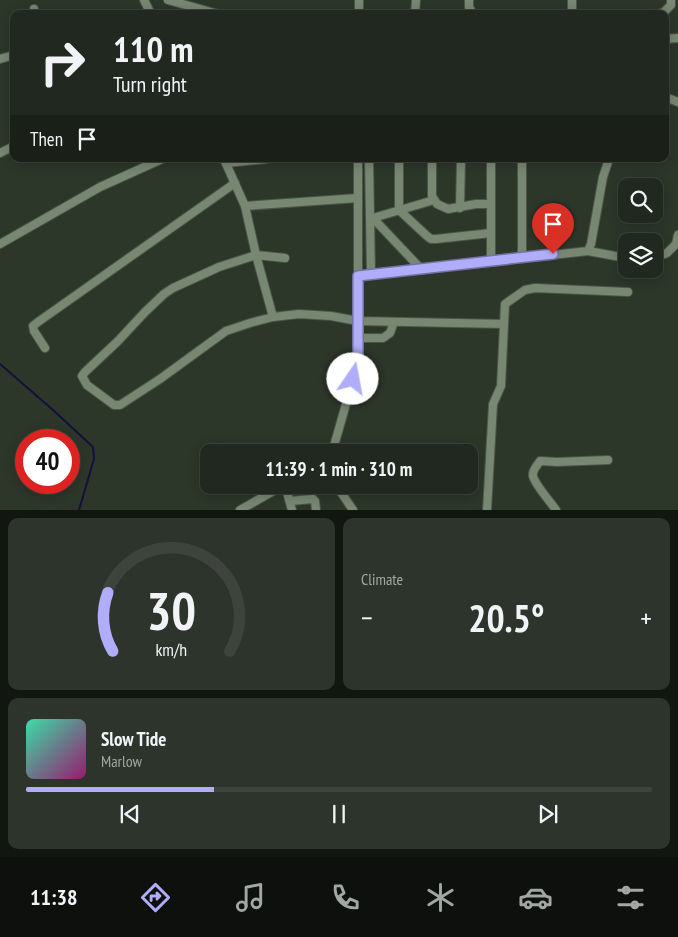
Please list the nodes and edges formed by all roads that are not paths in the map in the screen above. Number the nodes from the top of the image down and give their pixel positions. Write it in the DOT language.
graph roads {
  1 [pos="168,0"];
  2 [pos="180,3"];
  3 [pos="183,10"];
  4 [pos="204,10"];
  5 [pos="155,162"];
  6 [pos="225,162"];
  7 [pos="358,162"];
  8 [pos="369,162"];
  9 [pos="399,162"];
  10 [pos="432,162"];
  11 [pos="461,162"];
  12 [pos="491,162"];
  13 [pos="522,162"];
  14 [pos="607,162"];
  15 [pos="235,183"];
  16 [pos="358,198"];
  17 [pos="434,200"];
  18 [pos="491,204"];
  19 [pos="245,206"];
  20 [pos="460,208"];
  21 [pos="399,210"];
  22 [pos="371,217"];
  23 [pos="491,233"];
  24 [pos="678,235"];
  25 [pos="0,244"];
  26 [pos="588,251"];
  27 [pos="256,255"];
  28 [pos="663,255"];
  29 [pos="618,257"];
  30 [pos="285,258"];
  31 [pos="522,258"];
  32 [pos="491,262"];
  33 [pos="422,270"];
  34 [pos="371,275"];
  35 [pos="358,276"];
  36 [pos="628,292"];
  37 [pos="273,317"];
  38 [pos="358,321"];
  39 [pos="394,322"];
  40 [pos="504,324"];
  41 [pos="358,338"];
  42 [pos="45,348"];
  43 [pos="335,444"];
  44 [pos="608,460"];
  45 [pos="269,494"];
  46 [pos="342,494"];
  47 [pos="291,505"];
  48 [pos="240,510"];
  49 [pos="316,510"];
  50 [pos="353,510"];
  51 [pos="487,510"];
  52 [pos="556,510"];
  1 -- 2 [label="street"];
  2 -- 3 [label="street"];
  2 -- 4 [label="street"];
  5 -- 25 [label="street"];
  6 -- 15 [label="street"];
  7 -- 16 [label="street"];
  8 -- 22 [label="street"];
  9 -- 21 [label="street"];
  10 -- 17 [label="street"];
  11 -- 20 [label="street"];
  12 -- 18 [label="street"];
  13 -- 31 [label="street"];
  14 -- 26 [label="street"];
  15 -- 19 [label="street"];
  15 -- 42 [label="street"];
  16 -- 19 [label="street"];
  16 -- 35 [label="street"];
  17 -- 20 [label="street"];
  17 -- 21 [label="street"];
  18 -- 20 [label="street"];
  18 -- 23 [label="street"];
  19 -- 27 [label="street"];
  21 -- 22 [label="street"];
  21 -- 23 [label="street"];
  22 -- 33 [label="street"];
  22 -- 34 [label="street"];
  23 -- 32 [label="street"];
  24 -- 28 [label="street"];
  26 -- 29 [label="street"];
  26 -- 31 [label="street"];
  27 -- 30 [label="street"];
  27 -- 37 [label="street"];
  27 -- 37 [label="street"];
  31 -- 32 [label="street"];
  32 -- 33 [label="street"];
  33 -- 34 [label="street"];
  34 -- 35 [label="street"];
  35 -- 38 [label="street"];
  36 -- 40 [label="street"];
  37 -- 38 [label="street"];
  38 -- 39 [label="street"];
  38 -- 41 [label="street"];
  39 -- 40 [label="street"];
  39 -- 41 [label="street"];
  40 -- 51 [label="street"];
  41 -- 43 [label="street"];
  44 -- 52 [label="street"];
  45 -- 48 [label="street"];
  46 -- 50 [label="street"];
  47 -- 49 [label="street"];
}
